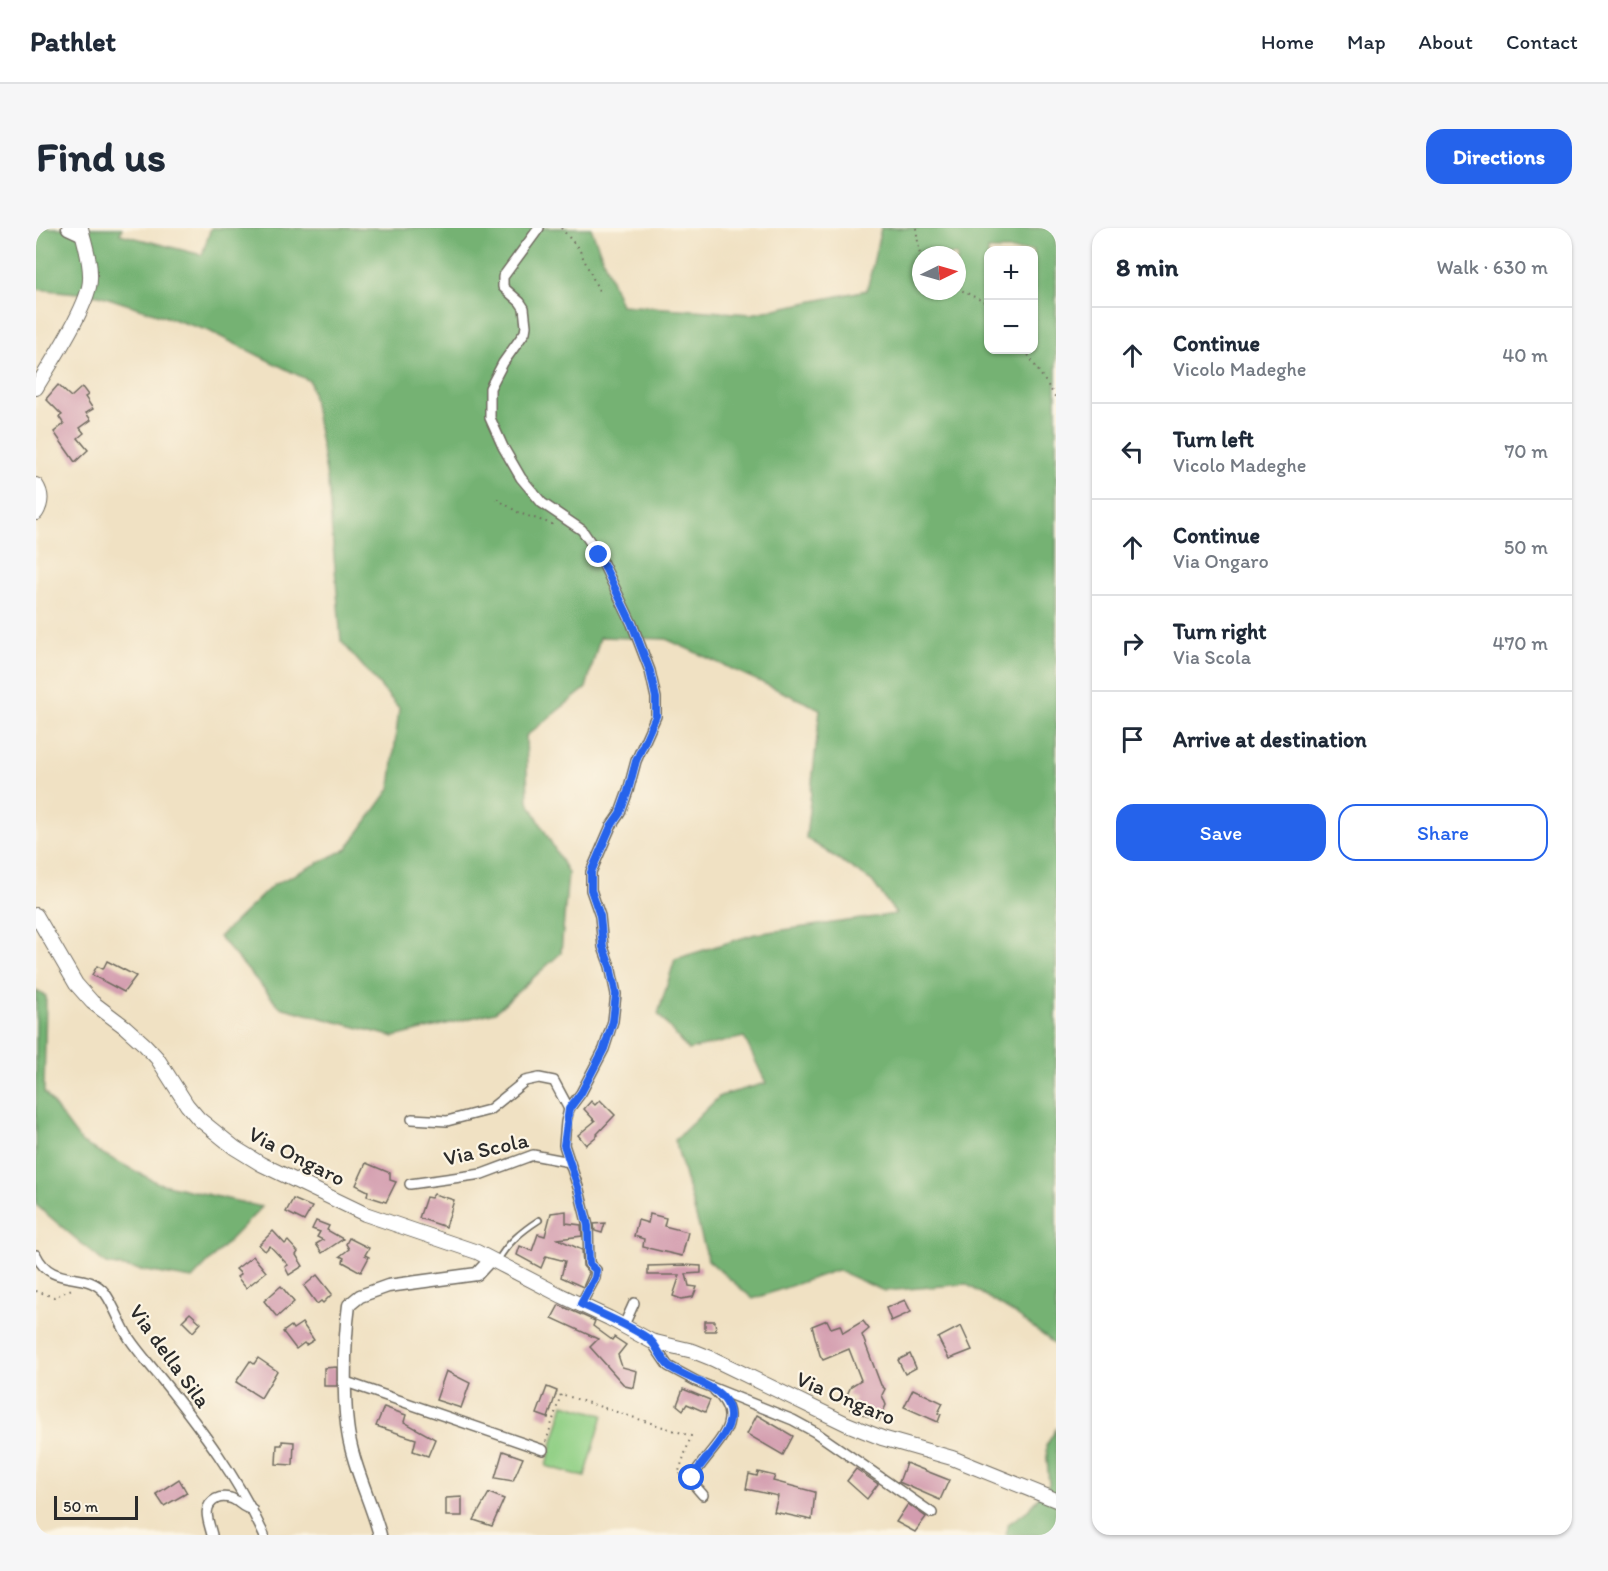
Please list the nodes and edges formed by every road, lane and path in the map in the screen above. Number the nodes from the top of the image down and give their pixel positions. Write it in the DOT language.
graph roads {
  1 [pos="68,228"];
  2 [pos="539,228"];
  3 [pos="561,228"];
  4 [pos="916,228"];
  5 [pos="82,231"];
  6 [pos="919,246"];
  7 [pos="600,293"];
  8 [pos="966,293"];
  9 [pos="984,302"];
  10 [pos="1028,354"];
  11 [pos="36,388"];
  12 [pos="1056,398"];
  13 [pos="36,484"];
  14 [pos="497,499"];
  15 [pos="36,513"];
  16 [pos="562,527"];
  17 [pos="36,915"];
  18 [pos="569,1109"];
  19 [pos="412,1119"];
  20 [pos="570,1162"];
  21 [pos="410,1184"];
  22 [pos="539,1220"];
  23 [pos="36,1255"];
  24 [pos="493,1261"];
  25 [pos="98,1286"];
  26 [pos="36,1291"];
  27 [pos="634,1303"];
  28 [pos="581,1304"];
  29 [pos="624,1325"];
  30 [pos="651,1341"];
  31 [pos="346,1382"];
  32 [pos="711,1387"];
  33 [pos="543,1450"];
  34 [pos="692,1478"];
  35 [pos="703,1495"];
  36 [pos="1056,1500"];
  37 [pos="252,1509"];
  38 [pos="932,1513"];
  39 [pos="212,1535"];
  40 [pos="264,1535"];
  41 [pos="380,1535"];
  1 -- 5 [label="street"];
  2 -- 18 [label="street"];
  3 -- 7 [label="path"];
  4 -- 6 [label="path"];
  5 -- 11 [label="main road"];
  8 -- 9 [label="path"];
  10 -- 12 [label="path"];
  13 -- 15 [label="main road"];
  14 -- 16 [label="path"];
  17 -- 24 [label="main road, Via Ongaro"];
  18 -- 19 [label="street"];
  18 -- 20 [label="street"];
  20 -- 21 [label="street, Via Scola"];
  20 -- 28 [label="street"];
  22 -- 24 [label="lane"];
  23 -- 25 [label="street"];
  24 -- 28 [label="main road, Via Ongaro"];
  24 -- 31 [label="street"];
  25 -- 26 [label="path"];
  25 -- 37 [label="street, Via della Sila"];
  27 -- 29 [label="street"];
  28 -- 29 [label="main road, Via Ongaro"];
  29 -- 30 [label="main road, Via Ongaro"];
  30 -- 32 [label="street"];
  30 -- 36 [label="main road, Via Ongaro"];
  31 -- 33 [label="street"];
  31 -- 41 [label="street"];
  32 -- 34 [label="street"];
  32 -- 38 [label="street"];
  33 -- 34 [label="path"];
  34 -- 35 [label="street"];
  37 -- 39 [label="street"];
  37 -- 40 [label="street, Via della Sila"];
}
